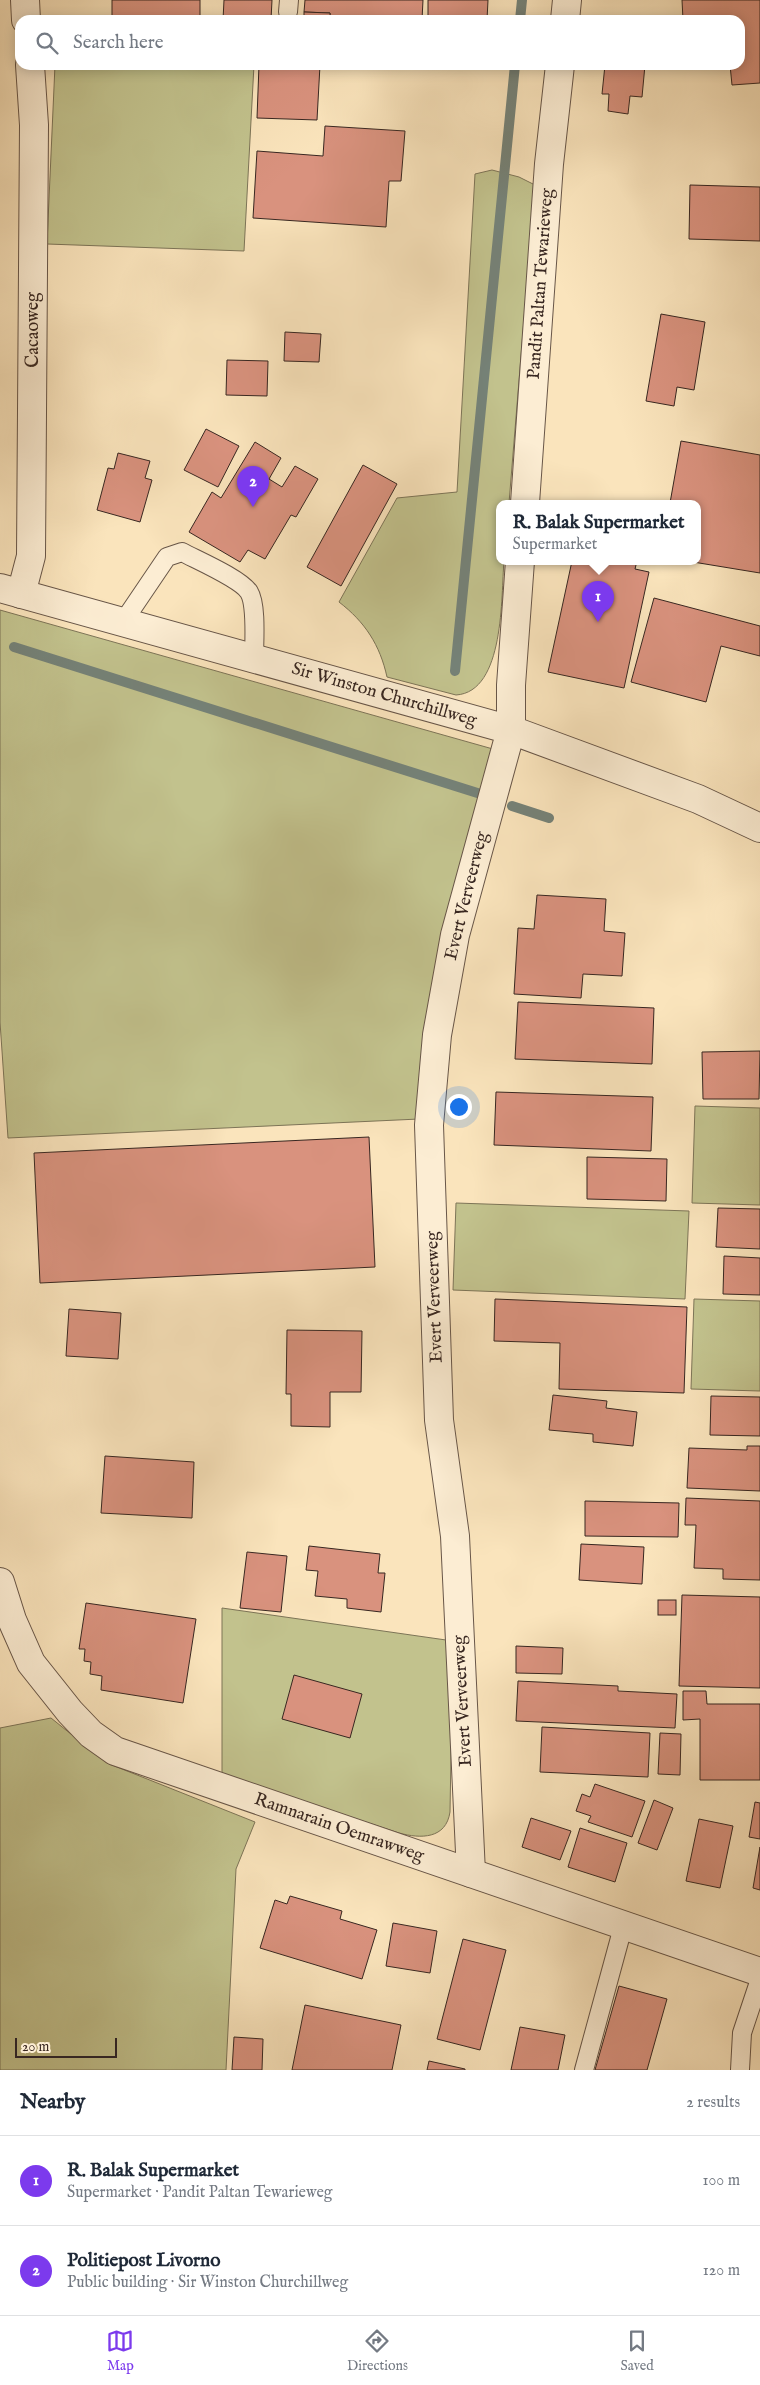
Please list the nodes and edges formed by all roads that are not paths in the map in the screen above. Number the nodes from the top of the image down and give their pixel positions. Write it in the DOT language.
graph roads {
  1 [pos="25,0"];
  2 [pos="567,0"];
  3 [pos="26,15"];
  4 [pos="566,15"];
  5 [pos="30,70"];
  6 [pos="559,70"];
  7 [pos="525,500"];
  8 [pos="520,565"];
  9 [pos="11,591"];
  10 [pos="123,622"];
  11 [pos="254,658"];
  12 [pos="511,730"];
  13 [pos="760,828"];
  14 [pos="0,1582"];
  15 [pos="471,1873"];
  16 [pos="623,1927"];
  17 [pos="760,1972"];
  18 [pos="760,1979"];
  19 [pos="584,2070"];
  20 [pos="740,2070"];
  1 -- 3 [label="street"];
  2 -- 4 [label="street"];
  5 -- 9 [label="street, Cacaoweg"];
  6 -- 7 [label="street, Pandit Paltan Tewarieweg"];
  8 -- 12 [label="street"];
  9 -- 10 [label="street, Sir Winston Churchillweg"];
  10 -- 11 [label="street, Sir Winston Churchillweg"];
  10 -- 11 [label="lane"];
  11 -- 12 [label="street, Sir Winston Churchillweg"];
  12 -- 13 [label="street, Sir Winston Churchillweg"];
  12 -- 15 [label="street, Evert Verveerweg"];
  14 -- 15 [label="street, Ramnarain Oemrawweg"];
  15 -- 16 [label="street, Ramnarain Oemrawweg"];
  16 -- 17 [label="street, Ramnarain Oemrawweg"];
  16 -- 19 [label="lane"];
  18 -- 20 [label="lane"];
}
